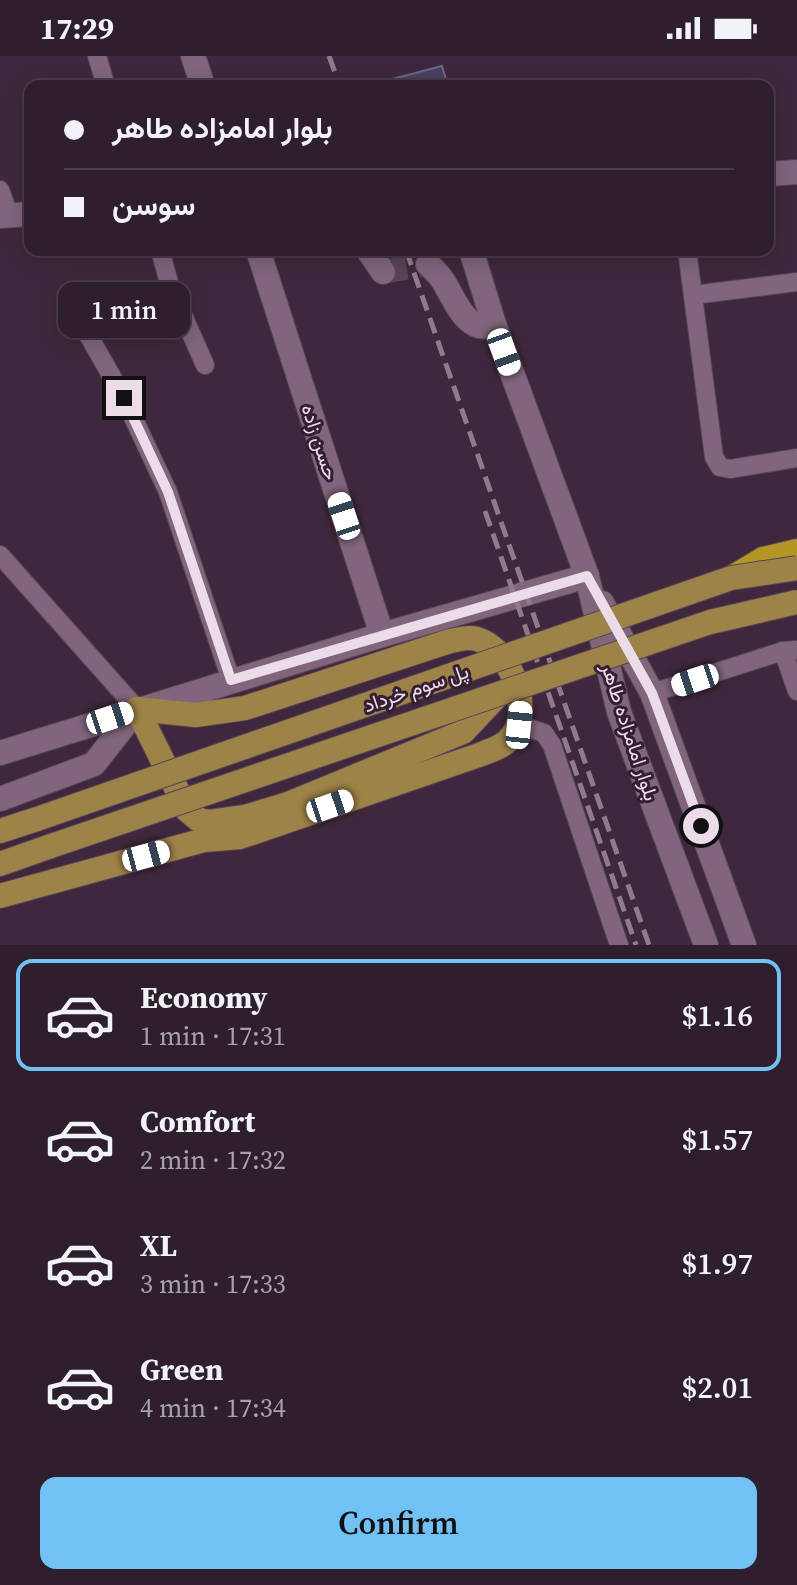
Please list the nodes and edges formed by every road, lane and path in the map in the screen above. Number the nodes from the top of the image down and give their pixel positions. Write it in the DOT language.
graph roads {
  1 [pos="97,56"];
  2 [pos="193,56"];
  3 [pos="104,80"];
  4 [pos="201,80"];
  5 [pos="797,172"];
  6 [pos="774,174"];
  7 [pos="0,190"];
  8 [pos="13,215"];
  9 [pos="162,256"];
  10 [pos="260,256"];
  11 [pos="372,256"];
  12 [pos="473,256"];
  13 [pos="688,256"];
  14 [pos="428,264"];
  15 [pos="383,272"];
  16 [pos="797,282"];
  17 [pos="170,286"];
  18 [pos="693,295"];
  19 [pos="494,324"];
  20 [pos="205,365"];
  21 [pos="797,458"];
  22 [pos="797,551"];
  23 [pos="0,555"];
  24 [pos="797,568"];
  25 [pos="587,576"];
  26 [pos="731,578"];
  27 [pos="797,602"];
  28 [pos="382,635"];
  29 [pos="790,650"];
  30 [pos="231,680"];
  31 [pos="797,691"];
  32 [pos="652,693"];
  33 [pos="495,698"];
  34 [pos="137,709"];
  35 [pos="519,725"];
  36 [pos="0,753"];
  37 [pos="690,796"];
  38 [pos="0,799"];
  39 [pos="652,801"];
  40 [pos="0,831"];
  41 [pos="0,864"];
  42 [pos="0,896"];
  43 [pos="619,945"];
  44 [pos="706,945"];
  45 [pos="744,945"];
  1 -- 3 [label="street"];
  2 -- 4 [label="street"];
  5 -- 6 [label="street"];
  7 -- 8 [label="street"];
  9 -- 17 [label="street"];
  10 -- 28 [label="street, حسن زاده"];
  11 -- 15 [label="street"];
  12 -- 19 [label="street"];
  13 -- 18 [label="street"];
  14 -- 19 [label="street"];
  16 -- 18 [label="street"];
  17 -- 20 [label="street"];
  17 -- 30 [label="street"];
  18 -- 21 [label="street"];
  19 -- 25 [label="street"];
  22 -- 26 [label="highway"];
  23 -- 34 [label="street"];
  24 -- 26 [label="main road, پل سوم خرداد, bridge"];
  25 -- 28 [label="street"];
  25 -- 32 [label="street, بلوار امامزاده طاهر"];
  25 -- 39 [label="street, بلوار امامزاده طاهر"];
  26 -- 40 [label="main road, پل سوم خرداد, bridge"];
  27 -- 33 [label="main road, پل سوم خرداد, bridge"];
  28 -- 30 [label="street"];
  29 -- 31 [label="street"];
  29 -- 32 [label="street"];
  30 -- 34 [label="street"];
  32 -- 37 [label="street, بلوار امامزاده طاهر"];
  33 -- 34 [label="main road"];
  33 -- 41 [label="main road, پل سوم خرداد, bridge"];
  34 -- 35 [label="main road"];
  34 -- 36 [label="street"];
  34 -- 38 [label="street"];
  35 -- 42 [label="main road"];
  35 -- 43 [label="street"];
  37 -- 39 [label="street"];
  37 -- 45 [label="street, بلوار امامزاده طاهر"];
  39 -- 44 [label="street, بلوار امامزاده طاهر"];
}
